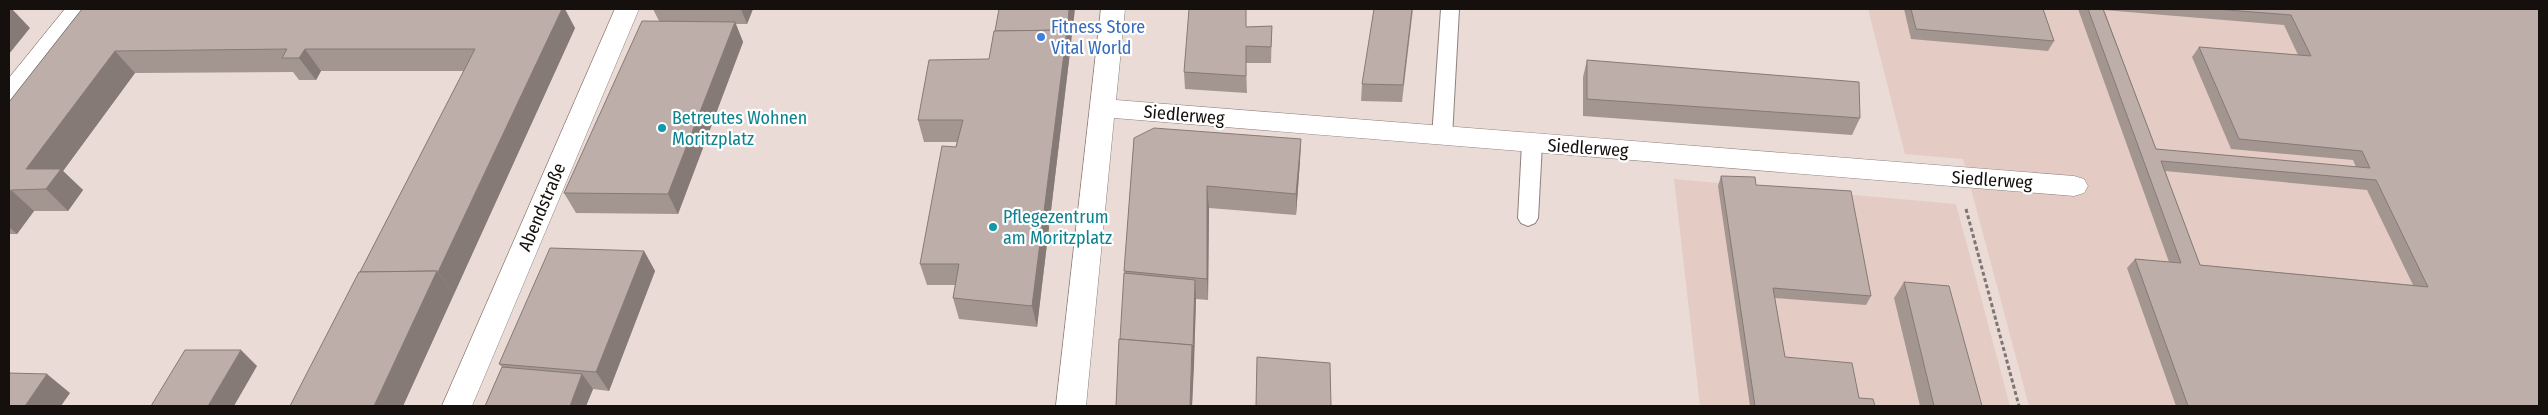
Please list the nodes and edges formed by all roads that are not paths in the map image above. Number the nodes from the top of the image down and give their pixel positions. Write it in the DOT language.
graph roads {
  1 [pos="78,9"];
  2 [pos="627,9"];
  3 [pos="1113,9"];
  4 [pos="1450,9"];
  5 [pos="9,95"];
  6 [pos="1102,108"];
  7 [pos="1442,137"];
  8 [pos="1532,144"];
  9 [pos="2074,186"];
  10 [pos="1528,218"];
  11 [pos="457,406"];
  12 [pos="1071,406"];
  1 -- 5 [label="street"];
  2 -- 11 [label="street, Abendstraße"];
  3 -- 6 [label="street"];
  4 -- 7 [label="lane"];
  6 -- 7 [label="street, Siedlerweg"];
  6 -- 12 [label="street"];
  7 -- 8 [label="street, Siedlerweg"];
  8 -- 9 [label="street, Siedlerweg"];
  8 -- 10 [label="lane"];
}
